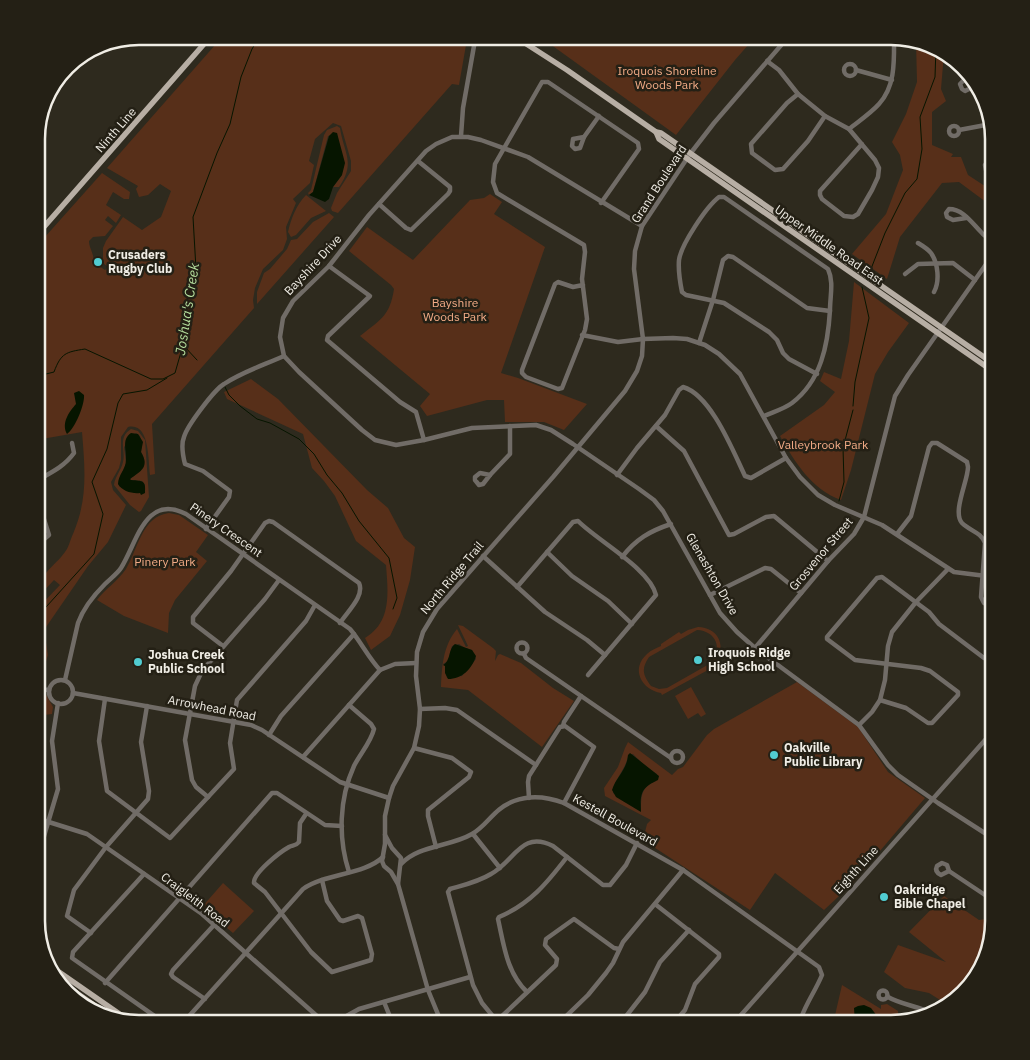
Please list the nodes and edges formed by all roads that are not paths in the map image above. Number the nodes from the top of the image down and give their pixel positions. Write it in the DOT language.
graph roads {
  1 [pos="203,45"];
  2 [pos="474,45"];
  3 [pos="528,45"];
  4 [pos="781,45"];
  5 [pos="894,45"];
  6 [pos="768,61"];
  7 [pos="856,70"];
  8 [pos="892,80"];
  9 [pos="965,81"];
  10 [pos="970,89"];
  11 [pos="798,94"];
  12 [pos="599,116"];
  13 [pos="825,116"];
  14 [pos="984,125"];
  15 [pos="849,129"];
  16 [pos="959,130"];
  17 [pos="461,136"];
  18 [pos="584,137"];
  19 [pos="862,144"];
  20 [pos="504,148"];
  21 [pos="689,156"];
  22 [pos="418,161"];
  23 [pos="601,203"];
  24 [pos="379,204"];
  25 [pos="966,218"];
  26 [pos="45,226"];
  27 [pos="642,226"];
  28 [pos="985,236"];
  29 [pos="918,243"];
  30 [pos="936,263"];
  31 [pos="329,266"];
  32 [pos="985,266"];
  33 [pos="905,274"];
  34 [pos="975,280"];
  35 [pos="583,285"];
  36 [pos="934,292"];
  37 [pos="713,300"];
  38 [pos="830,311"];
  39 [pos="939,330"];
  40 [pos="582,335"];
  41 [pos="643,339"];
  42 [pos="699,343"];
  43 [pos="284,356"];
  44 [pos="985,358"];
  45 [pos="985,365"];
  46 [pos="817,374"];
  47 [pos="764,416"];
  48 [pos="510,426"];
  49 [pos="656,426"];
  50 [pos="424,440"];
  51 [pos="72,443"];
  52 [pos="578,448"];
  53 [pos="786,458"];
  54 [pos="490,475"];
  55 [pos="617,475"];
  56 [pos="45,476"];
  57 [pos="864,517"];
  58 [pos="671,524"];
  59 [pos="45,525"];
  60 [pos="206,529"];
  61 [pos="897,534"];
  62 [pos="45,538"];
  63 [pos="547,552"];
  64 [pos="243,554"];
  65 [pos="483,556"];
  66 [pos="622,557"];
  67 [pos="828,561"];
  68 [pos="948,569"];
  69 [pos="982,576"];
  70 [pos="985,576"];
  71 [pos="279,580"];
  72 [pos="518,586"];
  73 [pos="801,593"];
  74 [pos="710,595"];
  75 [pos="916,602"];
  76 [pos="985,604"];
  77 [pos="315,605"];
  78 [pos="340,623"];
  79 [pos="632,624"];
  80 [pos="354,634"];
  81 [pos="223,646"];
  82 [pos="755,648"];
  83 [pos="524,654"];
  84 [pos="605,655"];
  85 [pos="985,658"];
  86 [pos="416,663"];
  87 [pos="885,664"];
  88 [pos="380,670"];
  89 [pos="588,675"];
  90 [pos="65,680"];
  91 [pos="45,690"];
  92 [pos="49,690"];
  93 [pos="73,693"];
  94 [pos="581,696"];
  95 [pos="106,699"];
  96 [pos="880,700"];
  97 [pos="58,703"];
  98 [pos="147,706"];
  99 [pos="349,706"];
  100 [pos="420,710"];
  101 [pos="190,714"];
  102 [pos="233,721"];
  103 [pos="859,725"];
  104 [pos="563,726"];
  105 [pos="269,735"];
  106 [pos="985,740"];
  107 [pos="414,748"];
  108 [pos="303,757"];
  109 [pos="671,758"];
  110 [pos="536,765"];
  111 [pos="347,785"];
  112 [pos="208,797"];
  113 [pos="389,798"];
  114 [pos="529,798"];
  115 [pos="933,799"];
  116 [pos="564,803"];
  117 [pos="136,813"];
  118 [pos="306,814"];
  119 [pos="45,821"];
  120 [pos="49,822"];
  121 [pos="342,826"];
  122 [pos="985,833"];
  123 [pos="472,834"];
  124 [pos="45,835"];
  125 [pos="386,835"];
  126 [pos="637,843"];
  127 [pos="106,847"];
  128 [pos="436,847"];
  129 [pos="397,852"];
  130 [pos="410,855"];
  131 [pos="383,857"];
  132 [pos="567,857"];
  133 [pos="400,865"];
  134 [pos="372,866"];
  135 [pos="500,868"];
  136 [pos="387,869"];
  137 [pos="682,870"];
  138 [pos="950,871"];
  139 [pos="349,872"];
  140 [pos="144,874"];
  141 [pos="322,880"];
  142 [pos="398,884"];
  143 [pos="985,894"];
  144 [pos="180,898"];
  145 [pos="655,904"];
  146 [pos="281,913"];
  147 [pos="214,925"];
  148 [pos="689,930"];
  149 [pos="91,933"];
  150 [pos="619,949"];
  151 [pos="246,952"];
  152 [pos="797,952"];
  153 [pos="62,974"];
  154 [pos="470,977"];
  155 [pos="105,983"];
  156 [pos="428,990"];
  157 [pos="527,992"];
  158 [pos="888,997"];
  159 [pos="205,999"];
  160 [pos="384,1002"];
  161 [pos="924,1009"];
  162 [pos="117,1012"];
  163 [pos="153,1015"];
  164 [pos="190,1015"];
  165 [pos="316,1015"];
  166 [pos="348,1015"];
  167 [pos="389,1015"];
  168 [pos="438,1015"];
  169 [pos="492,1015"];
  170 [pos="503,1015"];
  171 [pos="568,1015"];
  172 [pos="627,1015"];
  173 [pos="681,1015"];
  174 [pos="742,1015"];
  175 [pos="801,1015"];
  1 -- 26 [label="main road, Ninth Line"];
  2 -- 17 [label="street"];
  3 -- 21 [label="main road, Upper Middle Road East"];
  4 -- 6 [label="street, Grand Boulevard"];
  5 -- 8 [label="street"];
  6 -- 11 [label="street"];
  6 -- 21 [label="street, Grand Boulevard"];
  7 -- 8 [label="street"];
  8 -- 15 [label="street"];
  9 -- 10 [label="street"];
  11 -- 13 [label="street"];
  11 -- 13 [label="street"];
  12 -- 18 [label="street"];
  12 -- 20 [label="street"];
  12 -- 23 [label="street"];
  13 -- 15 [label="street"];
  14 -- 16 [label="street"];
  15 -- 19 [label="street"];
  17 -- 20 [label="street"];
  17 -- 22 [label="street, Bayshire Drive"];
  19 -- 19 [label="street"];
  20 -- 23 [label="street"];
  20 -- 35 [label="street"];
  21 -- 27 [label="street, Grand Boulevard"];
  21 -- 39 [label="main road, Upper Middle Road East"];
  22 -- 24 [label="street, Bayshire Drive"];
  22 -- 24 [label="street"];
  23 -- 27 [label="street"];
  24 -- 31 [label="street, Bayshire Drive"];
  25 -- 28 [label="street"];
  27 -- 41 [label="street, Grand Boulevard"];
  29 -- 30 [label="street"];
  30 -- 33 [label="street"];
  30 -- 34 [label="street"];
  30 -- 36 [label="street"];
  31 -- 43 [label="street, Bayshire Drive"];
  31 -- 50 [label="street"];
  32 -- 34 [label="street, Grosvenor Street"];
  34 -- 39 [label="street, Grosvenor Street"];
  35 -- 40 [label="street"];
  35 -- 40 [label="street"];
  37 -- 38 [label="street"];
  37 -- 38 [label="street"];
  37 -- 42 [label="street"];
  37 -- 46 [label="street"];
  38 -- 46 [label="street"];
  39 -- 44 [label="main road, Upper Middle Road East"];
  39 -- 45 [label="main road, Upper Middle Road East"];
  39 -- 57 [label="street, Grosvenor Street"];
  40 -- 41 [label="street"];
  41 -- 42 [label="street"];
  41 -- 52 [label="street, Grand Boulevard"];
  42 -- 47 [label="street"];
  43 -- 50 [label="street"];
  43 -- 60 [label="street"];
  46 -- 47 [label="street"];
  47 -- 53 [label="street"];
  48 -- 50 [label="street"];
  48 -- 52 [label="street"];
  48 -- 54 [label="street"];
  49 -- 53 [label="street"];
  49 -- 55 [label="street"];
  49 -- 67 [label="street"];
  51 -- 56 [label="street"];
  52 -- 55 [label="street, Glenashton Drive"];
  52 -- 65 [label="street, North Ridge Trail"];
  53 -- 57 [label="street"];
  55 -- 58 [label="street, Glenashton Drive"];
  57 -- 61 [label="street"];
  57 -- 67 [label="street, Grosvenor Street"];
  58 -- 66 [label="street"];
  58 -- 74 [label="street, Glenashton Drive"];
  59 -- 62 [label="street"];
  60 -- 64 [label="street, Pinery Crescent"];
  60 -- 90 [label="street, Pinery Crescent"];
  61 -- 68 [label="street"];
  61 -- 69 [label="street"];
  63 -- 66 [label="street"];
  63 -- 72 [label="street"];
  63 -- 79 [label="street"];
  64 -- 71 [label="street, Pinery Crescent"];
  64 -- 78 [label="street"];
  64 -- 81 [label="street"];
  65 -- 72 [label="street"];
  65 -- 86 [label="street, North Ridge Trail"];
  66 -- 79 [label="street"];
  67 -- 73 [label="street, Grosvenor Street"];
  68 -- 69 [label="street"];
  68 -- 75 [label="street"];
  69 -- 70 [label="street"];
  69 -- 76 [label="street"];
  71 -- 77 [label="street, Pinery Crescent"];
  71 -- 81 [label="street"];
  72 -- 84 [label="street"];
  73 -- 74 [label="street"];
  73 -- 82 [label="street, Grosvenor Street"];
  74 -- 82 [label="street, Glenashton Drive"];
  75 -- 85 [label="street"];
  75 -- 87 [label="street"];
  75 -- 87 [label="street"];
  77 -- 78 [label="street, Pinery Crescent"];
  77 -- 102 [label="street"];
  78 -- 80 [label="street, Pinery Crescent"];
  79 -- 84 [label="street"];
  80 -- 88 [label="street, Pinery Crescent"];
  80 -- 105 [label="street"];
  81 -- 101 [label="street"];
  82 -- 103 [label="street, Glenashton Drive"];
  83 -- 94 [label="street"];
  84 -- 89 [label="street"];
  86 -- 88 [label="street"];
  86 -- 100 [label="street, North Ridge Trail"];
  87 -- 96 [label="street"];
  87 -- 96 [label="street"];
  88 -- 99 [label="street"];
  90 -- 92 [label="street"];
  90 -- 93 [label="street"];
  91 -- 92 [label="street"];
  92 -- 97 [label="street"];
  93 -- 95 [label="street, Arrowhead Road"];
  93 -- 97 [label="street"];
  94 -- 104 [label="street"];
  94 -- 109 [label="street"];
  95 -- 98 [label="street, Arrowhead Road"];
  95 -- 117 [label="street"];
  96 -- 103 [label="street"];
  97 -- 120 [label="street"];
  98 -- 101 [label="street, Arrowhead Road"];
  98 -- 117 [label="street"];
  99 -- 108 [label="street"];
  99 -- 111 [label="street"];
  100 -- 107 [label="street, North Ridge Trail"];
  100 -- 110 [label="street"];
  101 -- 102 [label="street, Arrowhead Road"];
  101 -- 112 [label="street"];
  102 -- 105 [label="street, Arrowhead Road"];
  102 -- 112 [label="street"];
  103 -- 115 [label="street, Glenashton Drive"];
  104 -- 110 [label="street"];
  104 -- 116 [label="street"];
  105 -- 108 [label="street, Arrowhead Road"];
  106 -- 115 [label="street, Eighth Line"];
  107 -- 113 [label="street, North Ridge Trail"];
  107 -- 128 [label="street"];
  108 -- 111 [label="street, Arrowhead Road"];
  110 -- 114 [label="street"];
  111 -- 113 [label="street, Arrowhead Road"];
  111 -- 121 [label="street"];
  112 -- 117 [label="street"];
  113 -- 125 [label="street, North Ridge Trail"];
  114 -- 116 [label="street, Kestell Boulevard"];
  114 -- 123 [label="street, Kestell Boulevard"];
  115 -- 122 [label="street, Glenashton Drive"];
  115 -- 152 [label="street, Eighth Line"];
  116 -- 126 [label="street, Kestell Boulevard"];
  117 -- 127 [label="street"];
  118 -- 121 [label="street"];
  118 -- 144 [label="street"];
  118 -- 146 [label="street"];
  119 -- 120 [label="street, Craigleith Road"];
  120 -- 124 [label="street"];
  120 -- 127 [label="street, Craigleith Road"];
  121 -- 139 [label="street"];
  123 -- 128 [label="street, Kestell Boulevard"];
  123 -- 135 [label="street"];
  125 -- 129 [label="street, North Ridge Trail"];
  125 -- 131 [label="street, North Ridge Trail"];
  126 -- 132 [label="street"];
  126 -- 137 [label="street, Kestell Boulevard"];
  127 -- 140 [label="street, Craigleith Road"];
  127 -- 149 [label="street"];
  128 -- 130 [label="street, Kestell Boulevard"];
  129 -- 130 [label="street, Kestell Boulevard"];
  129 -- 131 [label="street"];
  129 -- 133 [label="street"];
  130 -- 133 [label="street, Kestell Boulevard"];
  131 -- 134 [label="street"];
  131 -- 136 [label="street"];
  132 -- 135 [label="street"];
  132 -- 157 [label="street"];
  133 -- 136 [label="street"];
  133 -- 142 [label="street"];
  134 -- 136 [label="street"];
  134 -- 139 [label="street"];
  135 -- 154 [label="street"];
  136 -- 142 [label="street"];
  137 -- 145 [label="street"];
  137 -- 152 [label="street, Kestell Boulevard"];
  138 -- 143 [label="street"];
  139 -- 141 [label="street"];
  140 -- 144 [label="street, Craigleith Road"];
  140 -- 149 [label="street"];
  141 -- 146 [label="street"];
  141 -- 146 [label="street"];
  142 -- 156 [label="street"];
  144 -- 147 [label="street, Craigleith Road"];
  144 -- 155 [label="street"];
  145 -- 148 [label="street"];
  145 -- 150 [label="street"];
  146 -- 151 [label="street"];
  147 -- 151 [label="street, Craigleith Road"];
  147 -- 159 [label="street"];
  148 -- 172 [label="street"];
  148 -- 173 [label="street"];
  149 -- 155 [label="street"];
  150 -- 157 [label="street"];
  150 -- 171 [label="street"];
  151 -- 159 [label="street"];
  151 -- 165 [label="street, Craigleith Road"];
  152 -- 174 [label="street, Eighth Line"];
  152 -- 175 [label="street, Kestell Boulevard"];
  153 -- 162 [label="main road"];
  154 -- 156 [label="street"];
  154 -- 169 [label="street"];
  155 -- 163 [label="street"];
  156 -- 160 [label="street"];
  156 -- 168 [label="street"];
  157 -- 170 [label="street"];
  158 -- 161 [label="street"];
  159 -- 164 [label="street"];
  160 -- 166 [label="street"];
  160 -- 167 [label="street"];
}
